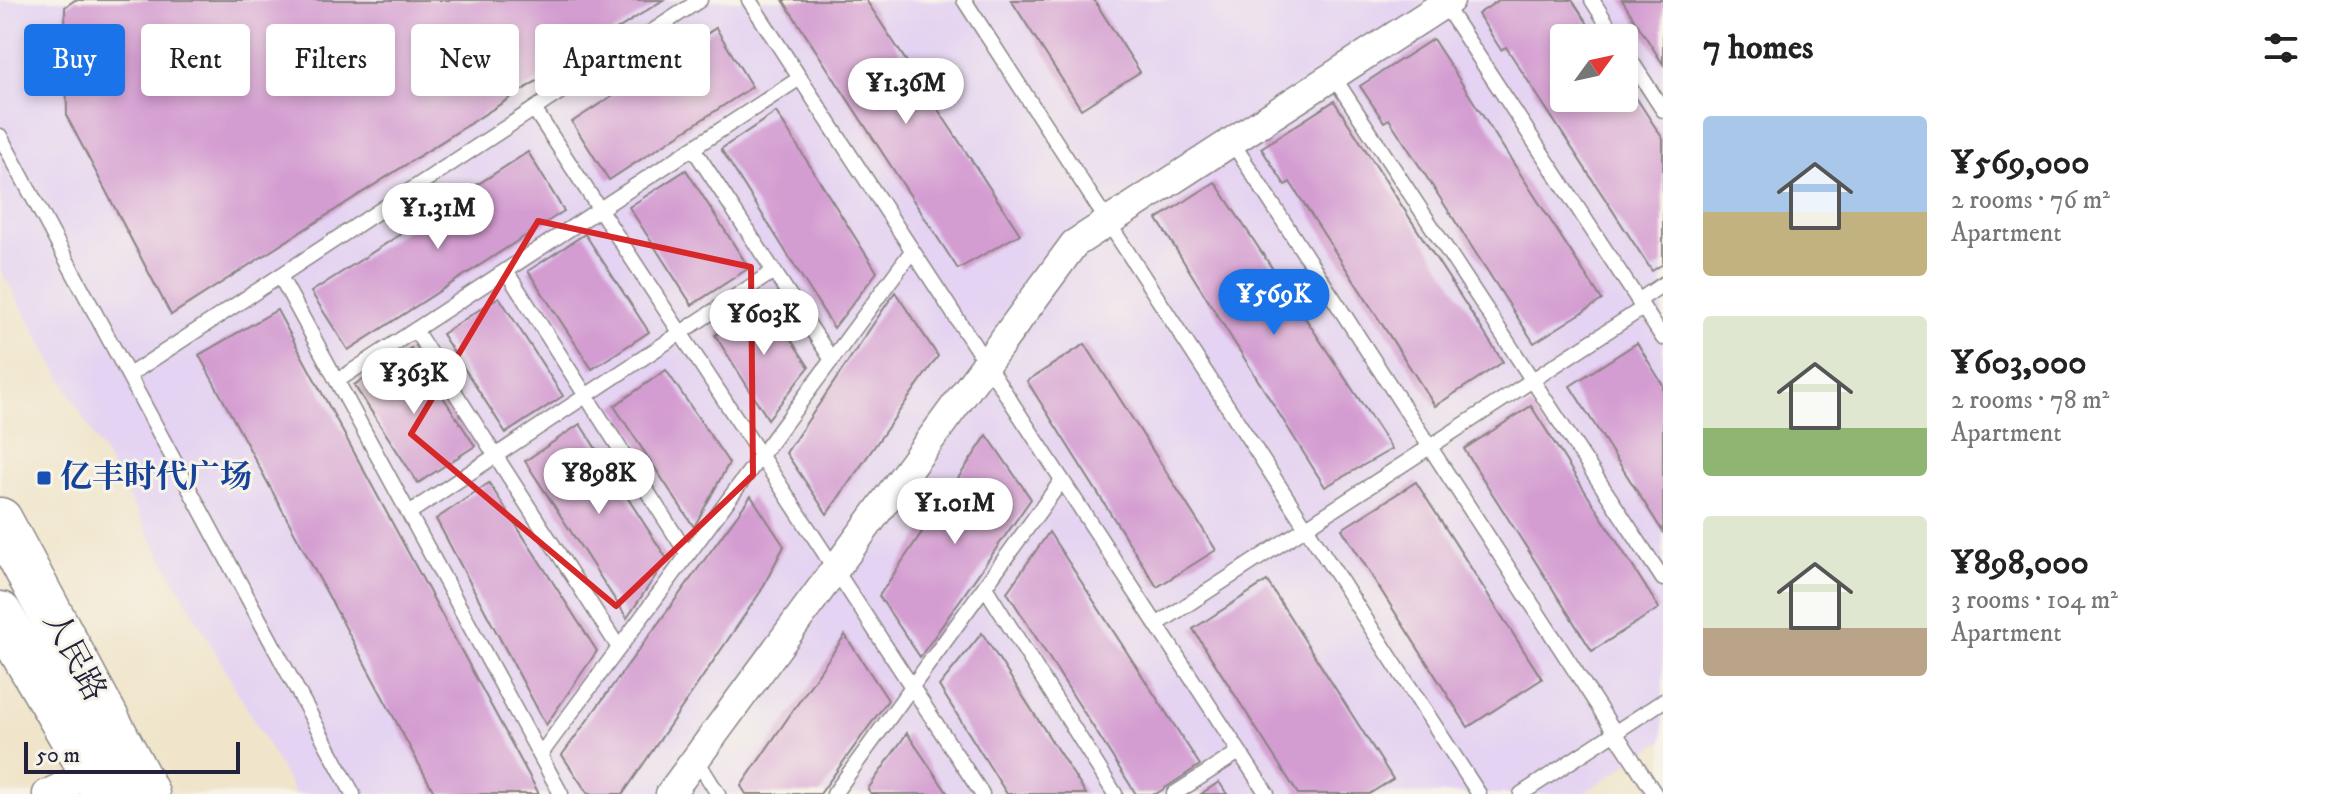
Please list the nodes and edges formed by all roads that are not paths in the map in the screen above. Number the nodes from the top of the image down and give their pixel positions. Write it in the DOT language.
graph roads {
  1 [pos="700,0"];
  2 [pos="749,0"];
  3 [pos="964,0"];
  4 [pos="1592,0"];
  5 [pos="1447,2"];
  6 [pos="1607,24"];
  7 [pos="1638,72"];
  8 [pos="1333,76"];
  9 [pos="800,78"];
  10 [pos="534,109"];
  11 [pos="1663,110"];
  12 [pos="0,136"];
  13 [pos="1232,142"];
  14 [pos="693,148"];
  15 [pos="599,209"];
  16 [pos="1108,222"];
  17 [pos="912,251"];
  18 [pos="506,271"];
  19 [pos="774,271"];
  20 [pos="280,276"];
  21 [pos="1663,284"];
  22 [pos="1641,304"];
  23 [pos="415,330"];
  24 [pos="680,333"];
  25 [pos="1663,338"];
  26 [pos="832,360"];
  27 [pos="986,364"];
  28 [pos="129,375"];
  29 [pos="1532,380"];
  30 [pos="337,381"];
  31 [pos="586,396"];
  32 [pos="1430,447"];
  33 [pos="496,456"];
  34 [pos="761,457"];
  35 [pos="1062,480"];
  36 [pos="409,513"];
  37 [pos="0,520"];
  38 [pos="1306,527"];
  39 [pos="688,555"];
  40 [pos="835,569"];
  41 [pos="1663,579"];
  42 [pos="985,587"];
  43 [pos="0,614"];
  44 [pos="1156,625"];
  45 [pos="619,648"];
  46 [pos="912,687"];
  47 [pos="1663,701"];
  48 [pos="1615,732"];
  49 [pos="1239,752"];
  50 [pos="540,755"];
  51 [pos="696,759"];
  52 [pos="99,783"];
  53 [pos="848,788"];
  54 [pos="47,794"];
  55 [pos="147,794"];
  56 [pos="353,794"];
  57 [pos="561,794"];
  58 [pos="670,794"];
  59 [pos="718,794"];
  60 [pos="834,794"];
  61 [pos="982,794"];
  62 [pos="1115,794"];
  63 [pos="1174,794"];
  64 [pos="1267,794"];
  65 [pos="1479,794"];
  66 [pos="1521,794"];
  67 [pos="1655,794"];
  1 -- 10 [label="lane"];
  2 -- 9 [label="lane"];
  3 -- 16 [label="lane"];
  4 -- 6 [label="lane"];
  5 -- 8 [label="street"];
  5 -- 22 [label="lane"];
  7 -- 11 [label="lane"];
  8 -- 13 [label="street"];
  8 -- 29 [label="lane"];
  9 -- 14 [label="lane"];
  9 -- 17 [label="lane"];
  10 -- 15 [label="lane"];
  10 -- 20 [label="lane"];
  12 -- 28 [label="lane"];
  13 -- 16 [label="street"];
  13 -- 32 [label="lane"];
  14 -- 15 [label="lane"];
  14 -- 19 [label="lane"];
  15 -- 18 [label="lane"];
  15 -- 24 [label="lane"];
  16 -- 27 [label="street"];
  16 -- 38 [label="lane"];
  17 -- 26 [label="lane"];
  17 -- 27 [label="lane"];
  18 -- 23 [label="lane"];
  18 -- 31 [label="lane"];
  19 -- 24 [label="lane"];
  19 -- 26 [label="lane"];
  20 -- 28 [label="lane"];
  20 -- 30 [label="lane"];
  21 -- 22 [label="lane"];
  22 -- 25 [label="lane"];
  22 -- 29 [label="lane"];
  23 -- 30 [label="lane"];
  23 -- 33 [label="lane"];
  24 -- 31 [label="lane"];
  24 -- 34 [label="lane"];
  26 -- 34 [label="lane"];
  27 -- 35 [label="lane"];
  27 -- 40 [label="street"];
  28 -- 56 [label="lane"];
  29 -- 32 [label="lane"];
  29 -- 41 [label="lane"];
  30 -- 36 [label="lane"];
  31 -- 33 [label="lane"];
  31 -- 39 [label="lane"];
  32 -- 38 [label="lane"];
  32 -- 48 [label="lane"];
  33 -- 36 [label="lane"];
  33 -- 45 [label="lane"];
  34 -- 39 [label="lane"];
  34 -- 40 [label="lane"];
  35 -- 42 [label="lane"];
  35 -- 44 [label="lane"];
  36 -- 50 [label="lane"];
  37 -- 55 [label="main road, 人民路"];
  38 -- 44 [label="lane"];
  38 -- 65 [label="lane"];
  39 -- 45 [label="lane"];
  40 -- 46 [label="lane"];
  40 -- 51 [label="street"];
  42 -- 46 [label="lane"];
  42 -- 62 [label="lane"];
  43 -- 52 [label="main road, 人民路"];
  44 -- 49 [label="lane"];
  45 -- 50 [label="lane"];
  46 -- 53 [label="lane"];
  46 -- 61 [label="lane"];
  47 -- 48 [label="lane"];
  48 -- 66 [label="lane"];
  48 -- 67 [label="lane"];
  49 -- 63 [label="lane"];
  49 -- 64 [label="lane"];
  50 -- 57 [label="lane"];
  51 -- 58 [label="street"];
  51 -- 59 [label="lane"];
  52 -- 54 [label="street"];
  53 -- 60 [label="lane"];
}
